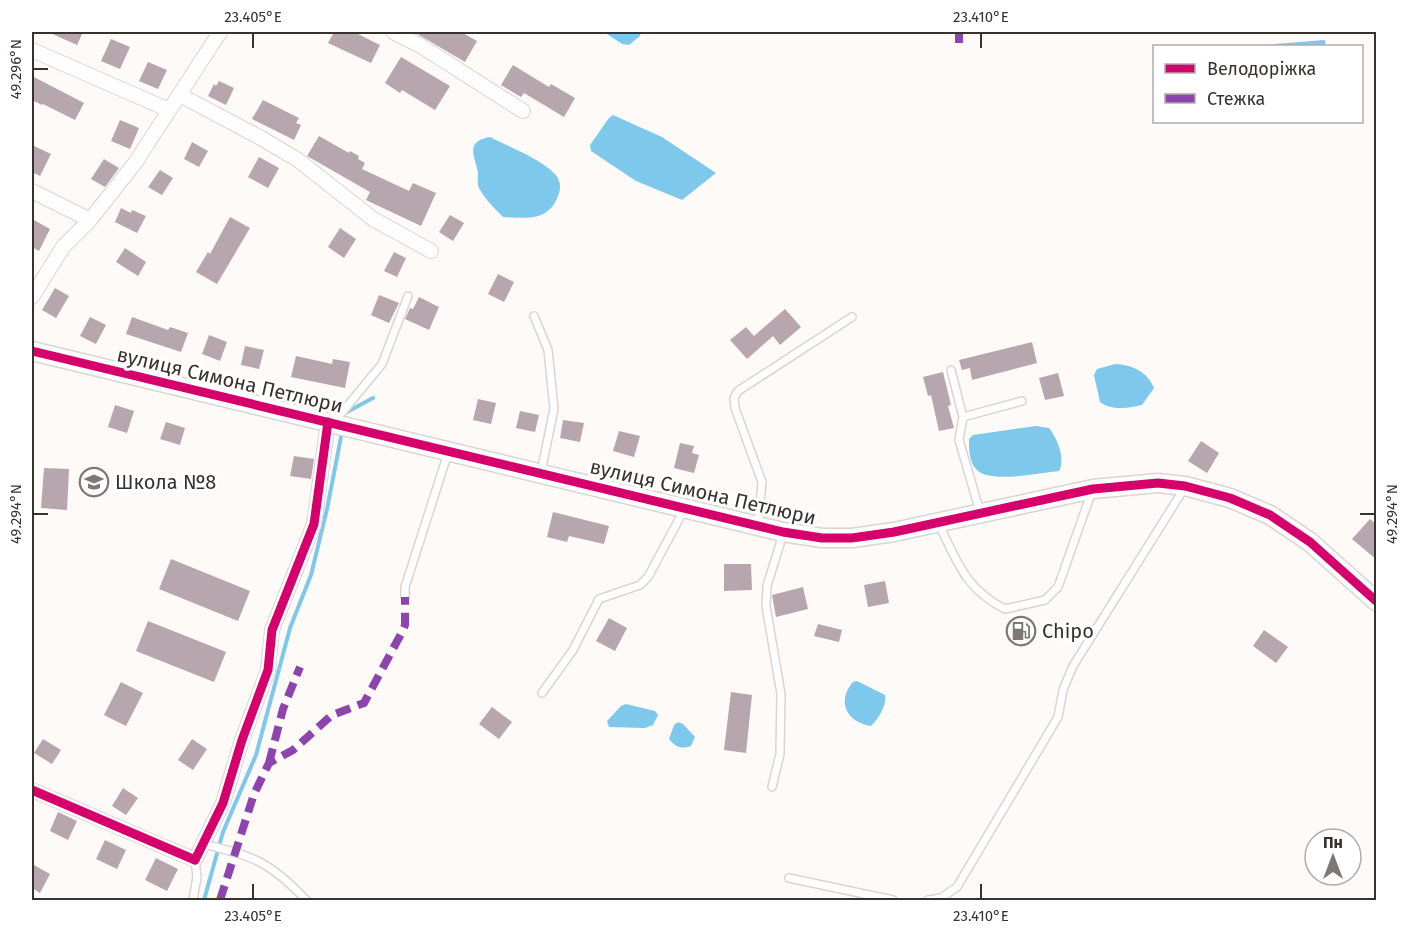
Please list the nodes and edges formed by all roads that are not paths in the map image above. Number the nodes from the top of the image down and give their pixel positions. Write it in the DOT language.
graph roads {
  1 [pos="220,32"];
  2 [pos="393,32"];
  3 [pos="32,50"];
  4 [pos="180,95"];
  5 [pos="169,110"];
  6 [pos="523,111"];
  7 [pos="32,191"];
  8 [pos="90,220"];
  9 [pos="431,251"];
  10 [pos="408,296"];
  11 [pos="32,297"];
  12 [pos="534,316"];
  13 [pos="852,317"];
  14 [pos="32,351"];
  15 [pos="951,370"];
  16 [pos="1022,401"];
  17 [pos="963,417"];
  18 [pos="331,422"];
  19 [pos="449,450"];
  20 [pos="541,472"];
  21 [pos="1185,486"];
  22 [pos="1093,489"];
  23 [pos="685,507"];
  24 [pos="980,512"];
  25 [pos="937,521"];
  26 [pos="758,525"];
  27 [pos="783,532"];
  28 [pos="405,597"];
  29 [pos="1377,601"];
  30 [pos="542,693"];
  31 [pos="772,787"];
  32 [pos="32,790"];
  33 [pos="207,845"];
  34 [pos="195,860"];
  35 [pos="789,878"];
  36 [pos="193,900"];
  37 [pos="306,900"];
  38 [pos="893,900"];
  39 [pos="928,900"];
  1 -- 4 [label="street"];
  2 -- 6 [label="street"];
  3 -- 5 [label="street"];
  4 -- 5 [label="street"];
  4 -- 9 [label="street"];
  5 -- 8 [label="street"];
  7 -- 8 [label="street"];
  8 -- 11 [label="street"];
  10 -- 18 [label="lane"];
  12 -- 20 [label="lane"];
  13 -- 26 [label="lane"];
  14 -- 18 [label="main road, вулиця Симона Петлюри"];
  15 -- 17 [label="lane"];
  16 -- 17 [label="lane"];
  17 -- 24 [label="lane"];
  18 -- 19 [label="main road, вулиця Симона Петлюри"];
  18 -- 33 [label="street"];
  19 -- 20 [label="main road, вулиця Симона Петлюри"];
  19 -- 28 [label="lane"];
  20 -- 23 [label="main road, вулиця Симона Петлюри"];
  21 -- 22 [label="main road, вулиця Симона Петлюри"];
  21 -- 29 [label="main road, вулиця Симона Петлюри"];
  21 -- 39 [label="lane"];
  22 -- 24 [label="main road, вулиця Симона Петлюри"];
  22 -- 25 [label="lane"];
  23 -- 26 [label="main road, вулиця Симона Петлюри"];
  23 -- 30 [label="lane"];
  24 -- 25 [label="main road, вулиця Симона Петлюри"];
  25 -- 27 [label="main road, вулиця Симона Петлюри"];
  26 -- 27 [label="main road, вулиця Симона Петлюри"];
  27 -- 31 [label="lane"];
  32 -- 34 [label="street"];
  33 -- 34 [label="street"];
  33 -- 37 [label="lane"];
  34 -- 36 [label="lane"];
  35 -- 38 [label="lane"];
}
